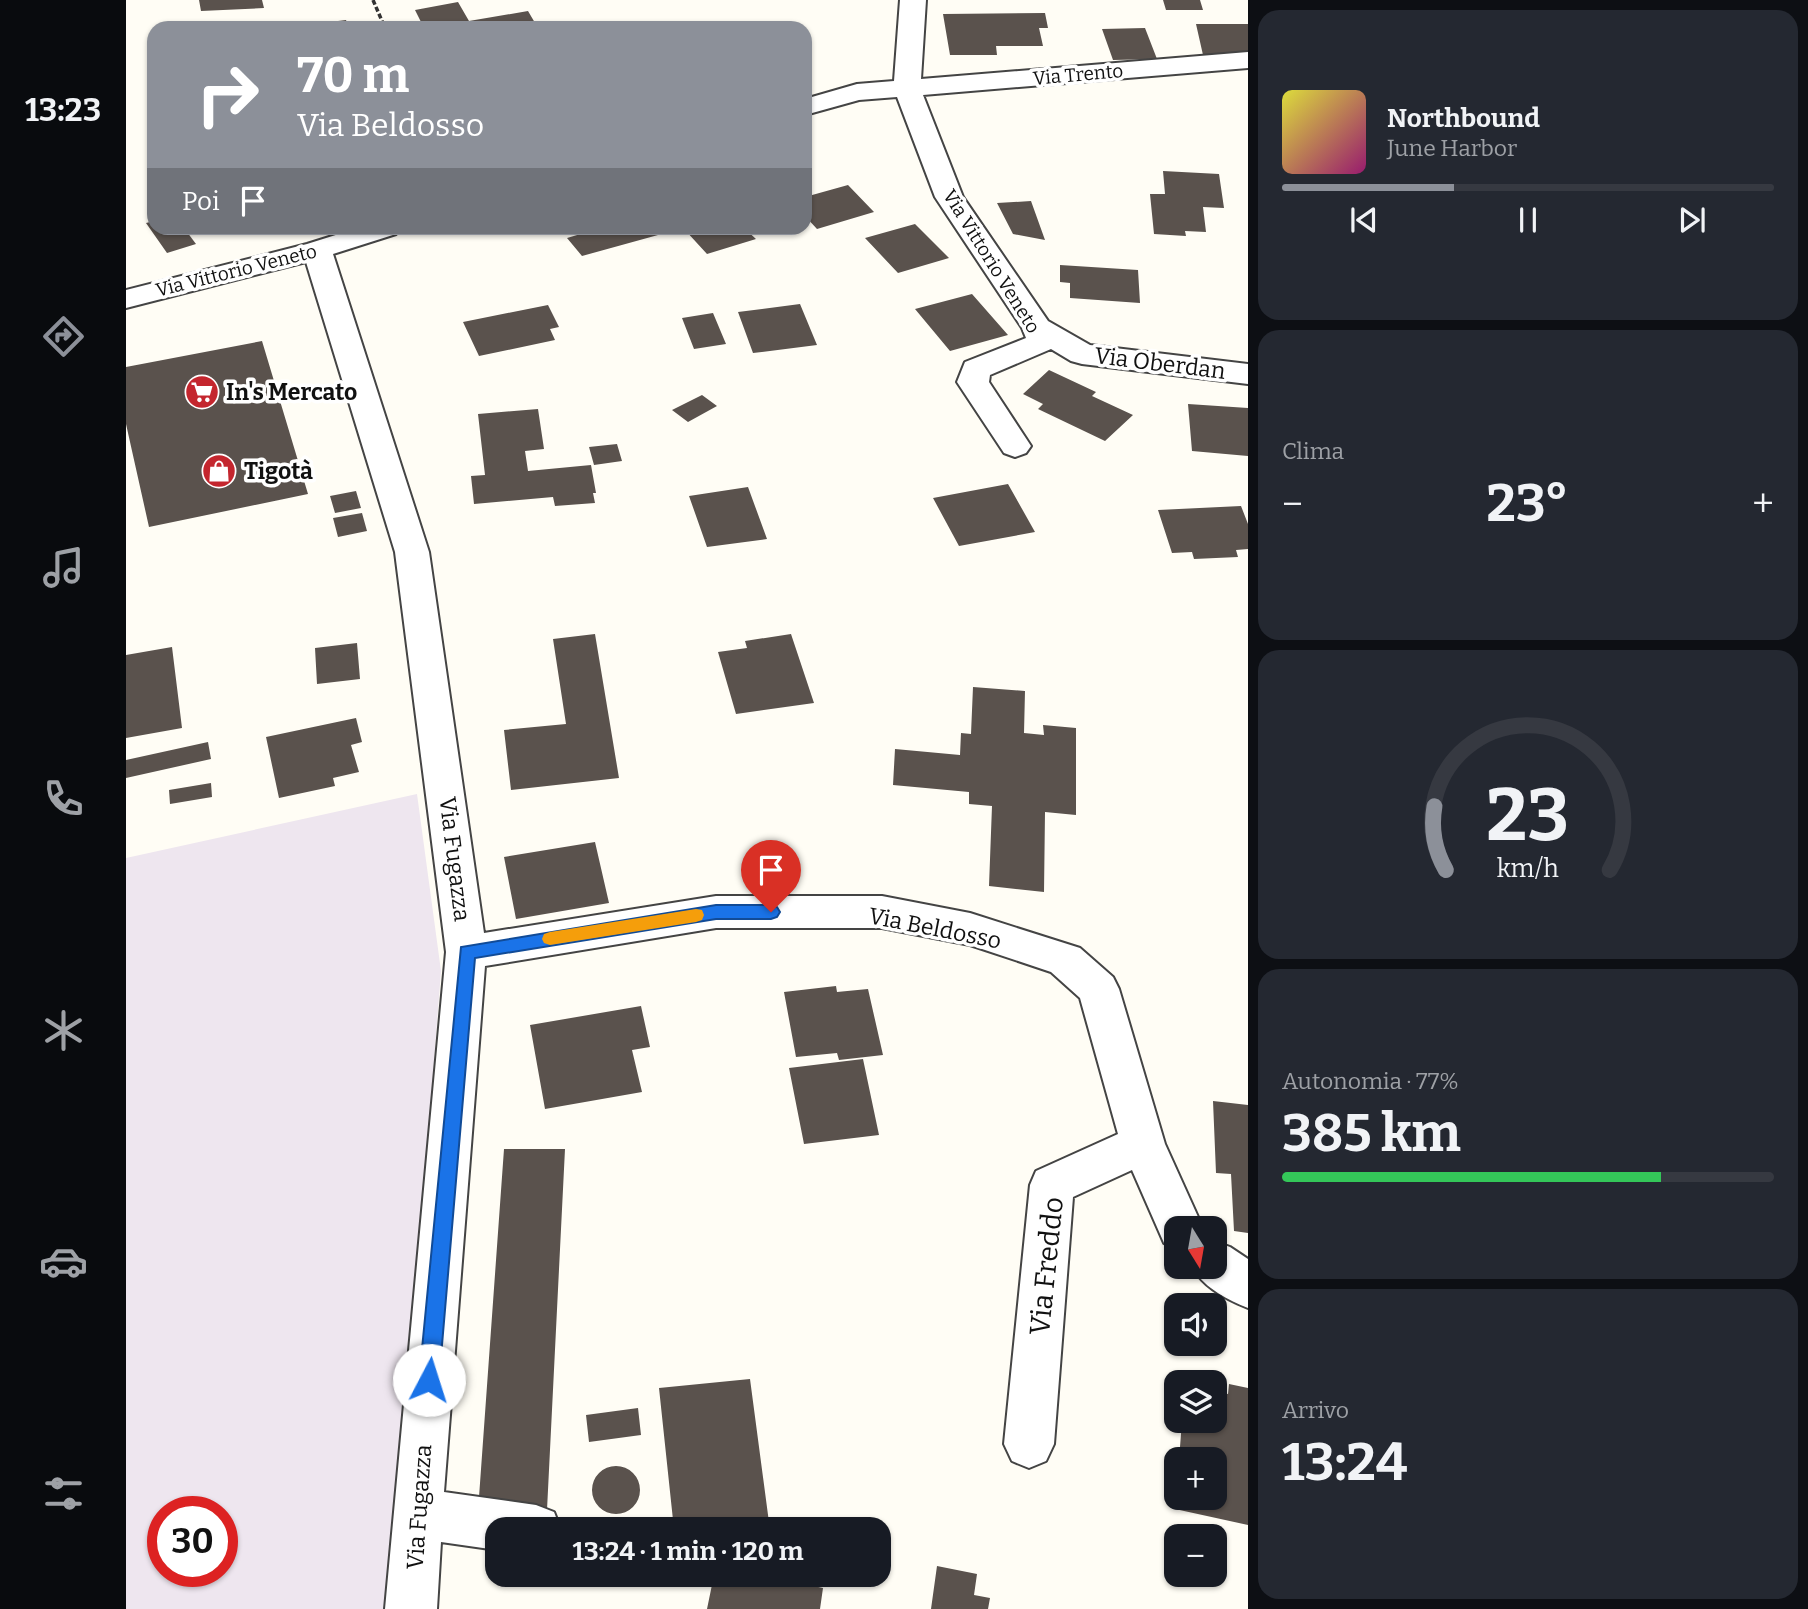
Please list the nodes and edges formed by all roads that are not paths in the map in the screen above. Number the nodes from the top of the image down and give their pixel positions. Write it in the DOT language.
graph roads {
  1 [pos="913,0"];
  2 [pos="1248,60"];
  3 [pos="907,88"];
  4 [pos="812,105"];
  5 [pos="364,235"];
  6 [pos="317,250"];
  7 [pos="126,299"];
  8 [pos="1037,328"];
  9 [pos="1248,373"];
  10 [pos="1015,446"];
  11 [pos="467,952"];
  12 [pos="1143,1144"];
  13 [pos="1175,1216"];
  14 [pos="1227,1271"];
  15 [pos="1248,1286"];
  16 [pos="1029,1444"];
  17 [pos="417,1514"];
  18 [pos="485,1523"];
  19 [pos="411,1609"];
  1 -- 3 [label="street"];
  2 -- 3 [label="street, Via Trento"];
  3 -- 4 [label="street"];
  3 -- 8 [label="street, Via Vittorio Veneto"];
  5 -- 6 [label="street, Via Vittorio Veneto"];
  6 -- 7 [label="street, Via Vittorio Veneto"];
  6 -- 11 [label="street, Via Fugazza"];
  8 -- 9 [label="street, Via Oberdan"];
  8 -- 10 [label="street, Via Vittorio Veneto"];
  11 -- 12 [label="street, Via Beldosso"];
  11 -- 17 [label="street, Via Fugazza"];
  12 -- 13 [label="street, Via Beldosso"];
  12 -- 16 [label="street, Via Freddo"];
  14 -- 15 [label="street"];
  17 -- 18 [label="street"];
  17 -- 19 [label="street, Via Fugazza"];
}
